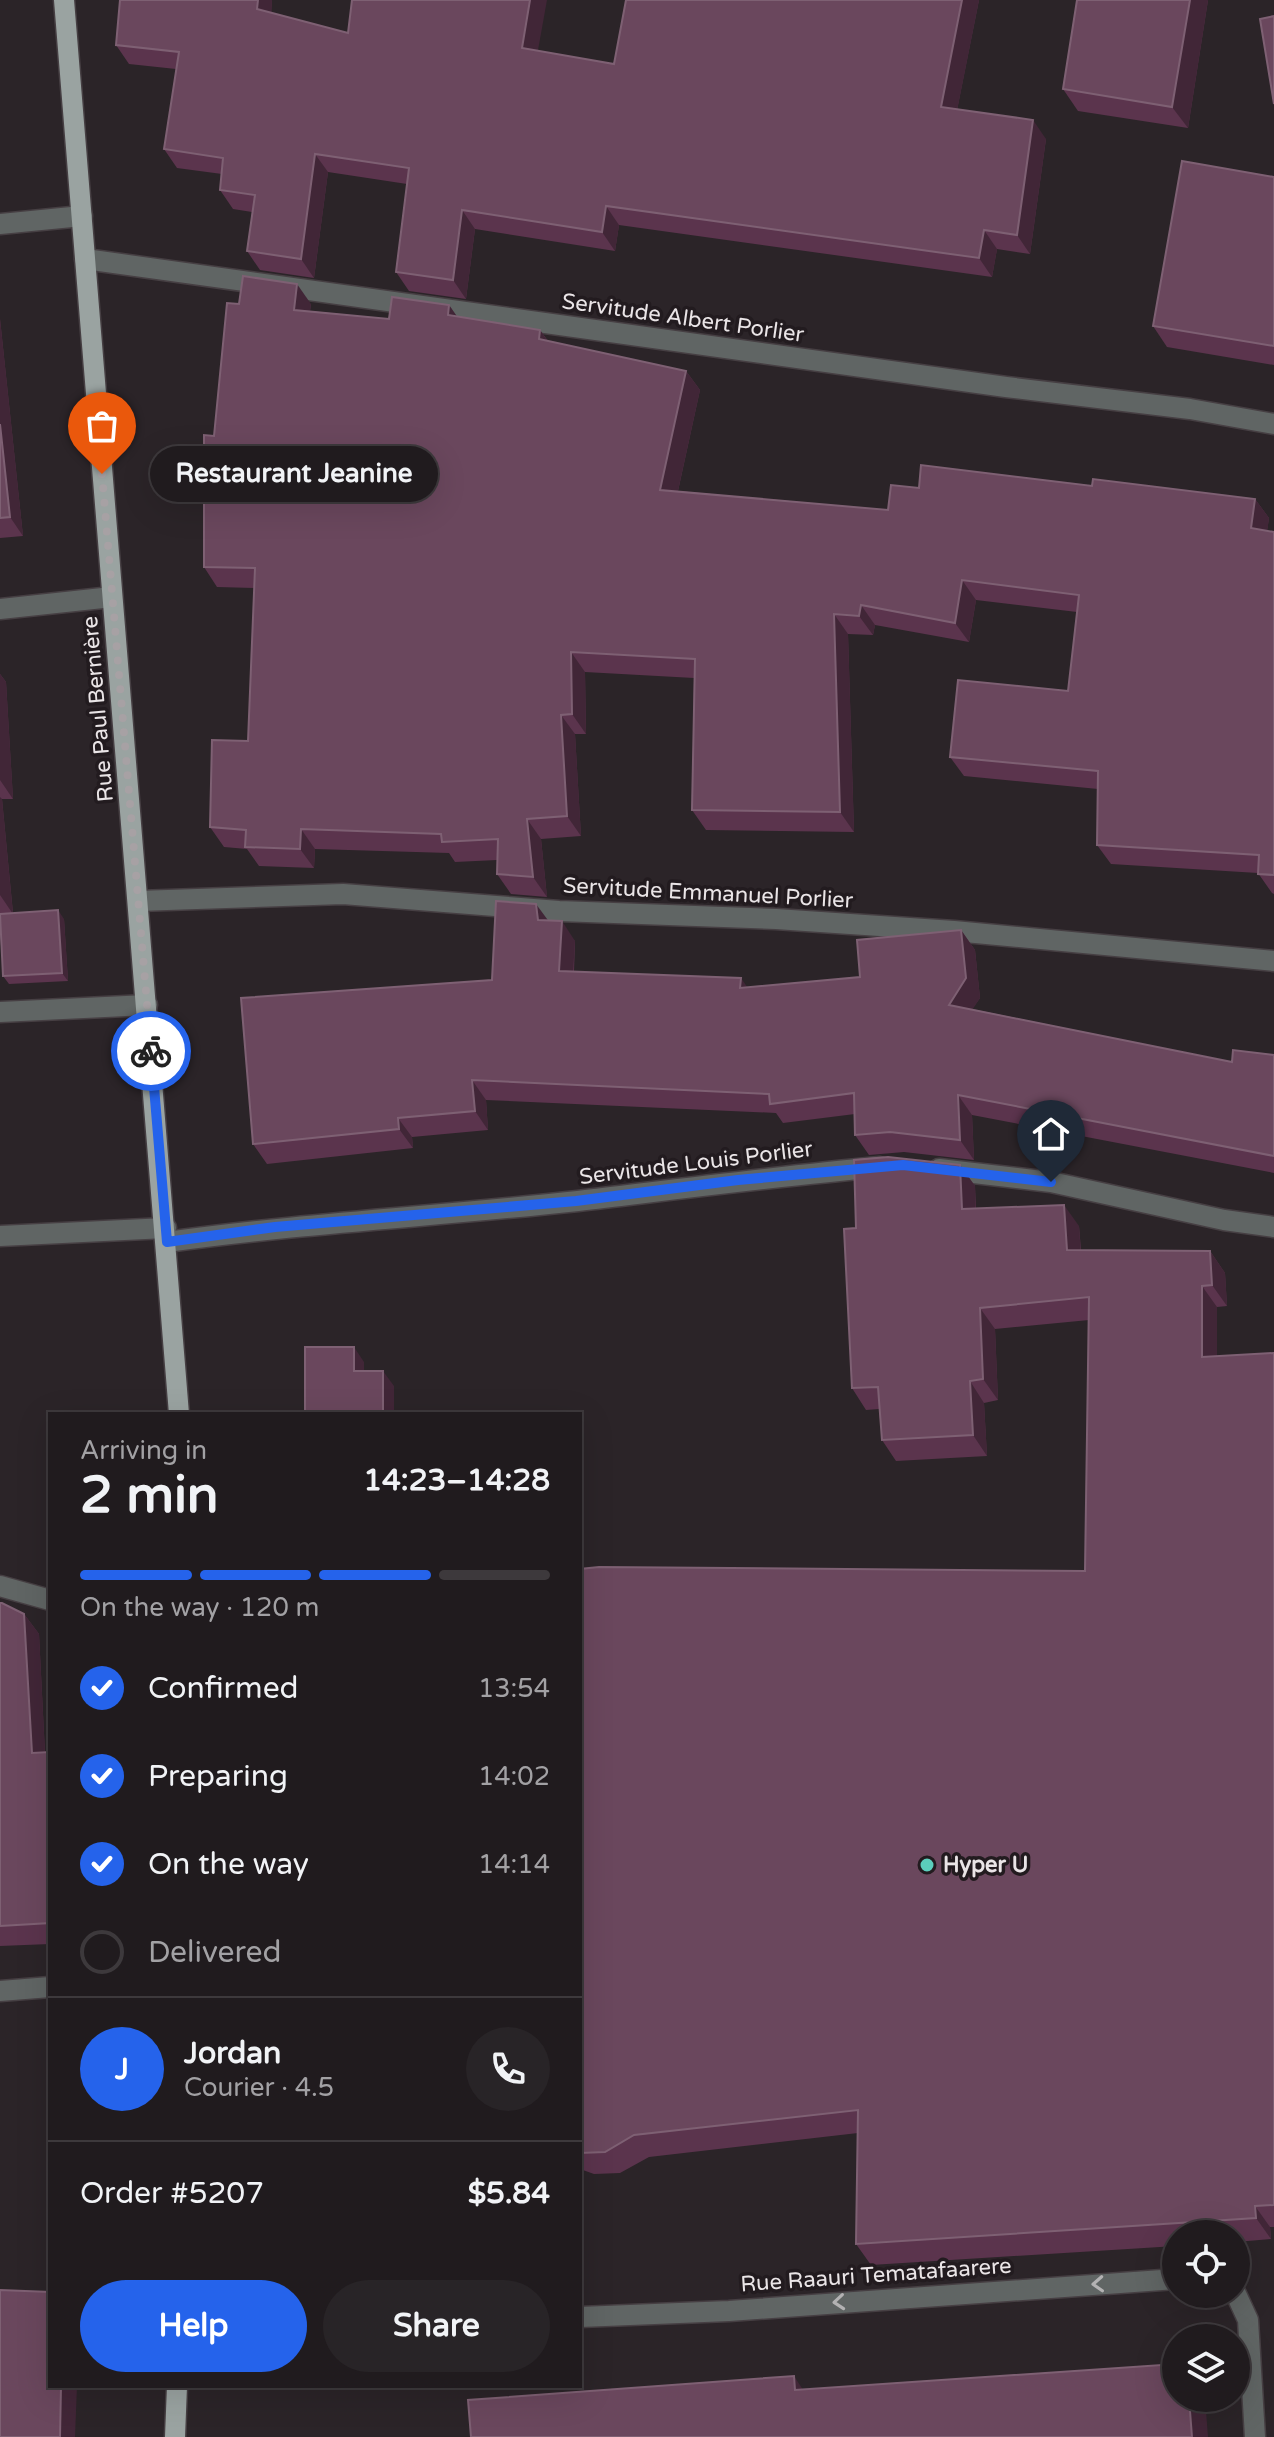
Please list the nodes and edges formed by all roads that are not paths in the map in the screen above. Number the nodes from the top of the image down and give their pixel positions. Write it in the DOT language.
graph roads {
  1 [pos="64,0"];
  2 [pos="82,216"];
  3 [pos="0,224"];
  4 [pos="85,259"];
  5 [pos="1274,424"];
  6 [pos="112,597"];
  7 [pos="0,609"];
  8 [pos="138,901"];
  9 [pos="1274,961"];
  10 [pos="147,1005"];
  11 [pos="0,1012"];
  12 [pos="1274,1227"];
  13 [pos="167,1235"];
  14 [pos="0,1236"];
  15 [pos="179,1412"];
  16 [pos="0,1586"];
  17 [pos="48,1599"];
  18 [pos="48,1987"];
  19 [pos="0,1991"];
  20 [pos="1162,2280"];
  21 [pos="1242,2308"];
  22 [pos="582,2317"];
  23 [pos="177,2388"];
  24 [pos="175,2437"];
  25 [pos="1255,2437"];
  1 -- 2 [label="main road, Rue Paul Bernière"];
  2 -- 3 [label="street"];
  2 -- 4 [label="main road, Rue Paul Bernière"];
  4 -- 5 [label="street, Servitude Albert Porlier"];
  4 -- 6 [label="main road, Rue Paul Bernière"];
  6 -- 7 [label="street"];
  6 -- 8 [label="main road, Rue Paul Bernière"];
  8 -- 9 [label="street, Servitude Emmanuel Porlier"];
  8 -- 10 [label="main road, Rue Paul Bernière"];
  10 -- 11 [label="street"];
  10 -- 13 [label="main road, Rue Paul Bernière"];
  12 -- 13 [label="street, Servitude Louis Porlier"];
  13 -- 14 [label="street, Servitude Louis Porlier"];
  13 -- 15 [label="main road, Rue Paul Bernière"];
  16 -- 17 [label="street"];
  18 -- 19 [label="street"];
  20 -- 22 [label="street, Rue Raauri Tematafaarere, one-way"];
  21 -- 25 [label="street"];
  23 -- 24 [label="main road"];
}
